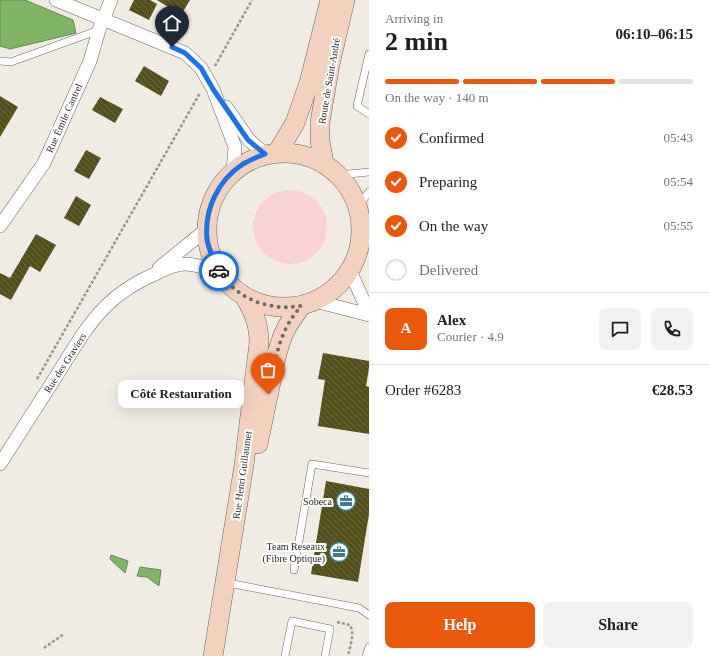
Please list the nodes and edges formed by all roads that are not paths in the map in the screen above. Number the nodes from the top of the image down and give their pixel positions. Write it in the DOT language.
graph roads {
  1 [pos="56,0"];
  2 [pos="111,0"];
  3 [pos="330,0"];
  4 [pos="345,0"];
  5 [pos="101,25"];
  6 [pos="369,54"];
  7 [pos="0,61"];
  8 [pos="210,84"];
  9 [pos="369,114"];
  10 [pos="271,154"];
  11 [pos="324,163"];
  12 [pos="233,172"];
  13 [pos="369,172"];
  14 [pos="339,175"];
  15 [pos="364,199"];
  16 [pos="0,226"];
  17 [pos="207,229"];
  18 [pos="350,271"];
  19 [pos="220,273"];
  20 [pos="147,278"];
  21 [pos="245,296"];
  22 [pos="308,303"];
  23 [pos="369,314"];
  24 [pos="0,464"];
  25 [pos="369,474"];
  26 [pos="294,570"];
  27 [pos="233,584"];
  28 [pos="369,615"];
  29 [pos="369,647"];
  30 [pos="213,656"];
  31 [pos="222,656"];
  32 [pos="285,656"];
  33 [pos="325,656"];
  34 [pos="366,656"];
  1 -- 5 [label="street"];
  2 -- 5 [label="street, Rue Émile Cantrel"];
  3 -- 10 [label="main road, Route de Saint-André"];
  4 -- 11 [label="main road, Route de Saint-André"];
  5 -- 7 [label="lane"];
  5 -- 8 [label="street"];
  5 -- 16 [label="street, Rue Émile Cantrel"];
  6 -- 9 [label="lane"];
  8 -- 10 [label="street"];
  8 -- 12 [label="street"];
  10 -- 11 [label="main road"];
  10 -- 12 [label="main road"];
  11 -- 14 [label="main road"];
  12 -- 17 [label="main road"];
  13 -- 14 [label="lane"];
  14 -- 15 [label="main road"];
  15 -- 18 [label="main road"];
  17 -- 19 [label="main road"];
  17 -- 20 [label="street"];
  18 -- 22 [label="main road"];
  18 -- 23 [label="street"];
  19 -- 20 [label="street"];
  19 -- 21 [label="main road"];
  20 -- 24 [label="street, Rue des Graviers"];
  21 -- 22 [label="main road"];
  21 -- 30 [label="main road, Rue Henri Guillaumet"];
  22 -- 23 [label="street"];
  22 -- 27 [label="main road, Rue Henri Guillaumet"];
  25 -- 26 [label="lane"];
  27 -- 28 [label="lane"];
  27 -- 31 [label="main road, Rue Henri Guillaumet"];
  29 -- 34 [label="lane"];
  32 -- 33 [label="lane"];
}
